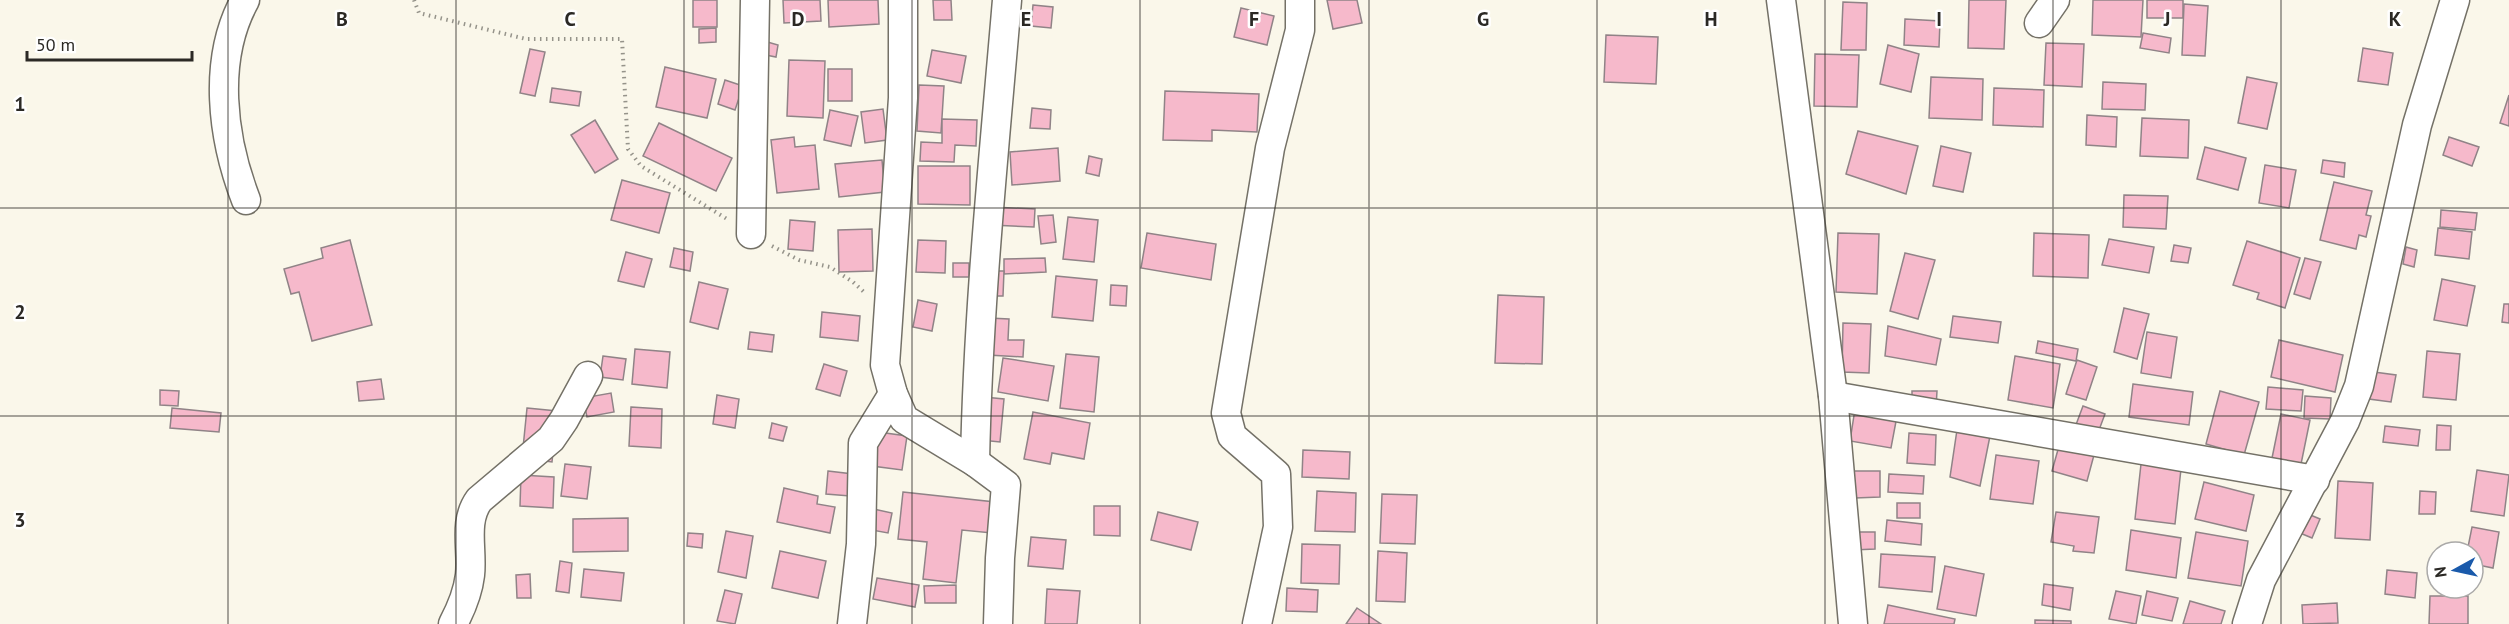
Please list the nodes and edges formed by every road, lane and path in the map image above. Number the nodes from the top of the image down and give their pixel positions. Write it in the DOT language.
graph roads {
  1 [pos="245,0"];
  2 [pos="414,0"];
  3 [pos="755,0"];
  4 [pos="903,0"];
  5 [pos="1007,0"];
  6 [pos="1300,0"];
  7 [pos="1781,0"];
  8 [pos="2055,0"];
  9 [pos="2455,0"];
  10 [pos="2039,22"];
  11 [pos="246,200"];
  12 [pos="751,234"];
  13 [pos="889,316"];
  14 [pos="588,376"];
  15 [pos="893,394"];
  16 [pos="1833,396"];
  17 [pos="975,462"];
  18 [pos="2314,480"];
  19 [pos="453,624"];
  20 [pos="852,624"];
  21 [pos="998,624"];
  22 [pos="1257,624"];
  23 [pos="1853,624"];
  24 [pos="2247,624"];
  1 -- 11 [label="street"];
  2 -- 12 [label="path"];
  3 -- 12 [label="street"];
  4 -- 13 [label="street"];
  5 -- 17 [label="street"];
  6 -- 22 [label="street"];
  7 -- 16 [label="street"];
  8 -- 10 [label="street"];
  9 -- 18 [label="street"];
  12 -- 13 [label="path"];
  13 -- 15 [label="street"];
  14 -- 19 [label="street"];
  15 -- 17 [label="street"];
  15 -- 20 [label="street"];
  16 -- 18 [label="street"];
  16 -- 23 [label="street"];
  17 -- 21 [label="street"];
  18 -- 24 [label="street"];
}
